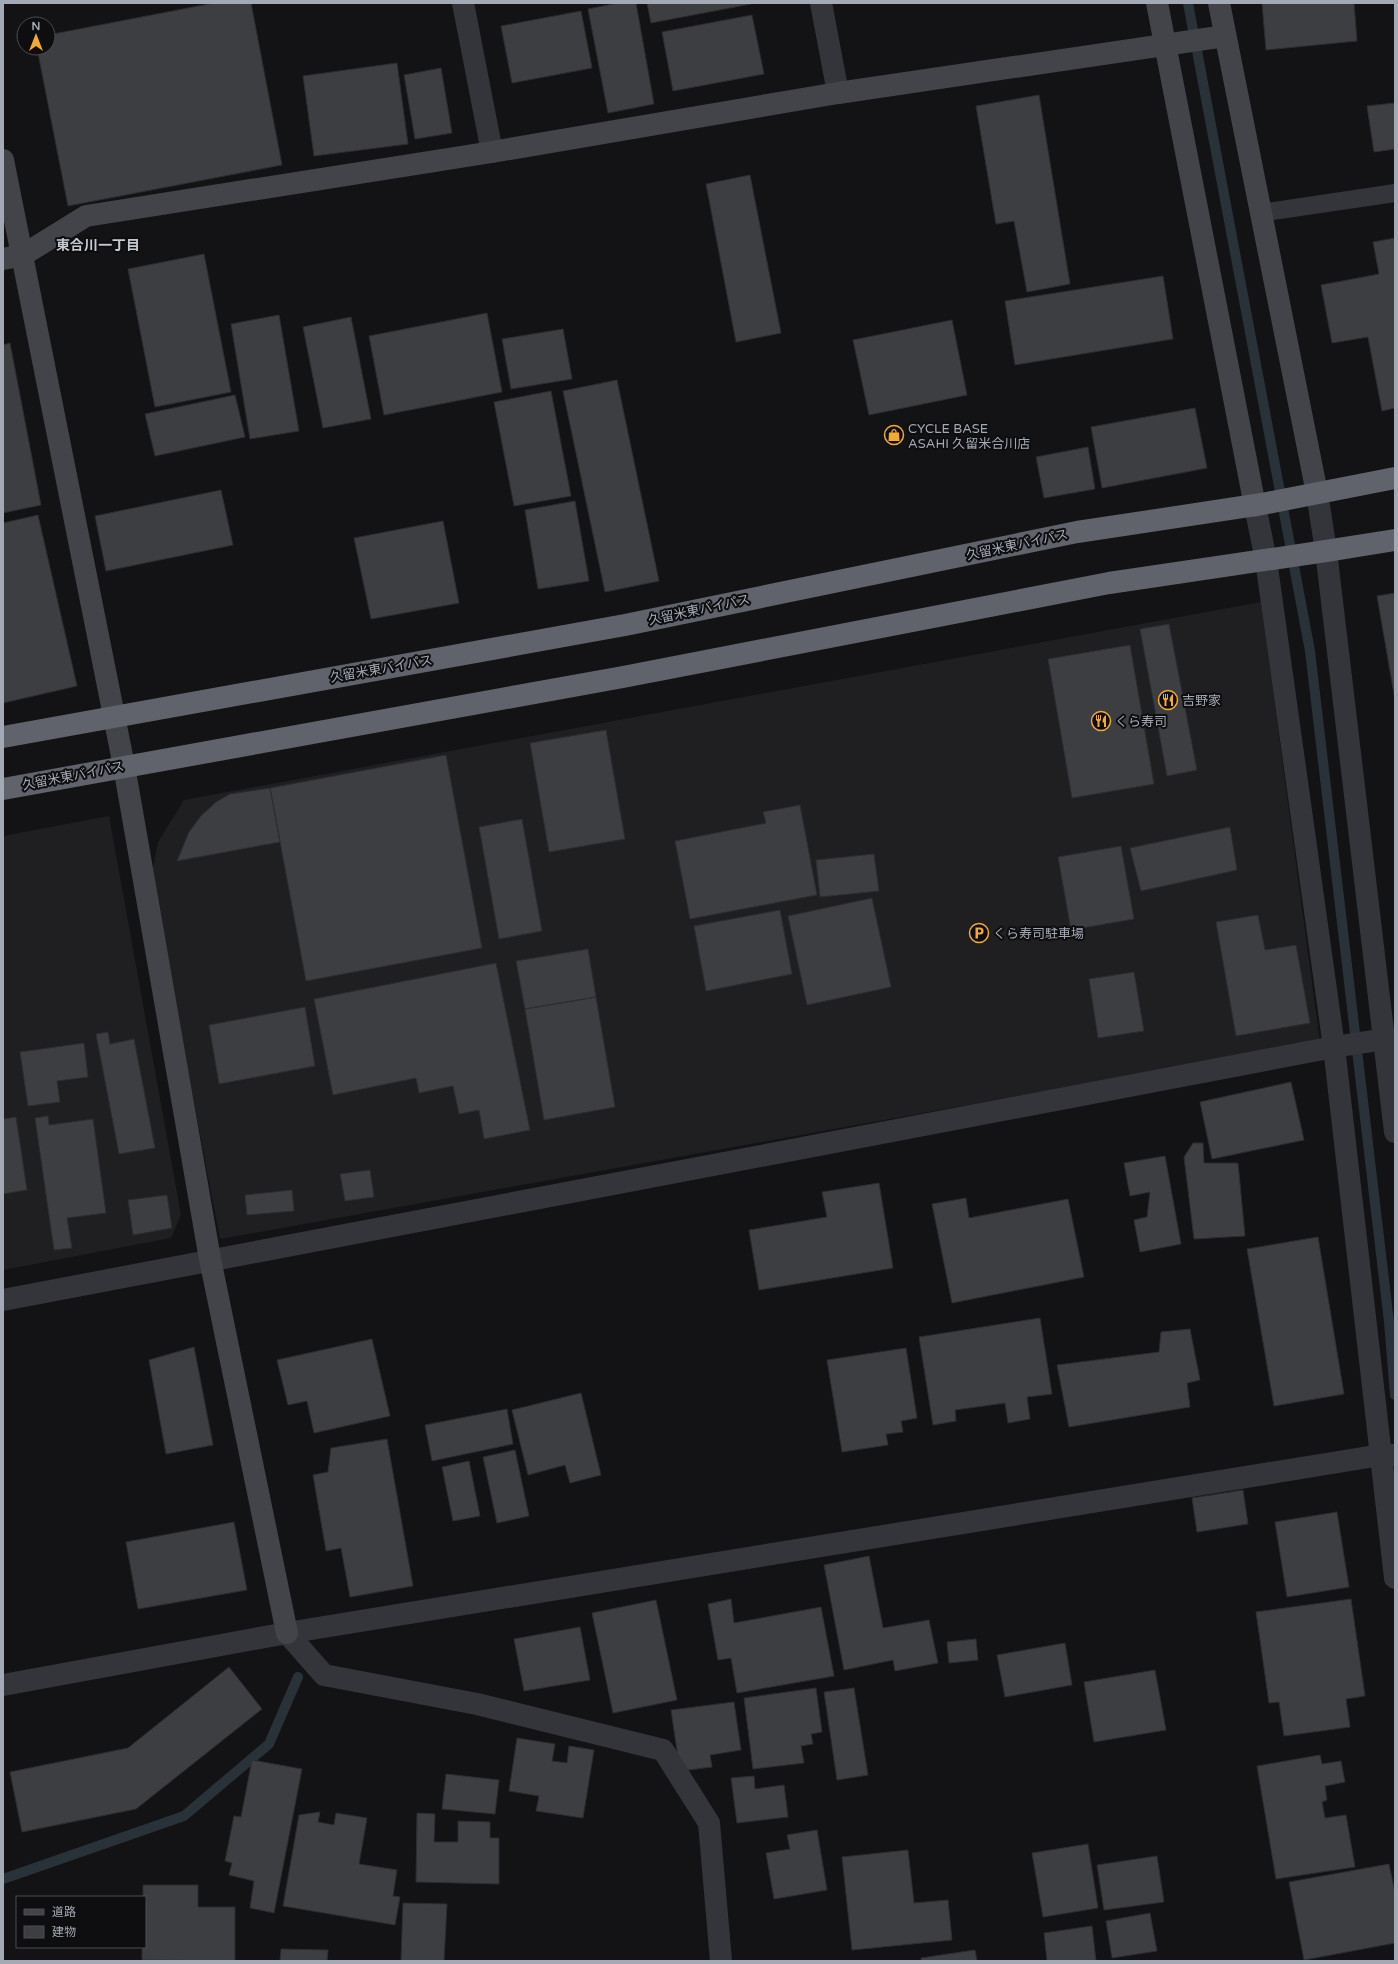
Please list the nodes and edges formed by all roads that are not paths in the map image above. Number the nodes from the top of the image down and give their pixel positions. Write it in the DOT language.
graph roads {
  1 [pos="463,3"];
  2 [pos="821,3"];
  3 [pos="1157,3"];
  4 [pos="1219,3"];
  5 [pos="1224,36"];
  6 [pos="1165,45"];
  7 [pos="838,92"];
  8 [pos="492,152"];
  9 [pos="3,160"];
  10 [pos="1395,193"];
  11 [pos="1260,213"];
  12 [pos="13,257"];
  13 [pos="1395,478"];
  14 [pos="1310,495"];
  15 [pos="1258,505"];
  16 [pos="1395,540"];
  17 [pos="1321,552"];
  18 [pos="1268,559"];
  19 [pos="113,716"];
  20 [pos="3,737"];
  21 [pos="124,766"];
  22 [pos="3,788"];
  23 [pos="1384,1039"];
  24 [pos="1334,1047"];
  25 [pos="1395,1132"];
  26 [pos="210,1259"];
  27 [pos="3,1300"];
  28 [pos="1388,1455"];
  29 [pos="1395,1578"];
  30 [pos="287,1633"];
  31 [pos="3,1685"];
  32 [pos="721,1961"];
  1 -- 8 [label="street"];
  2 -- 7 [label="street"];
  3 -- 6 [label="street"];
  4 -- 5 [label="street"];
  5 -- 6 [label="street"];
  5 -- 11 [label="street"];
  6 -- 7 [label="street"];
  6 -- 15 [label="street"];
  7 -- 8 [label="street"];
  8 -- 12 [label="street"];
  9 -- 12 [label="street"];
  10 -- 11 [label="lane"];
  11 -- 14 [label="street"];
  12 -- 19 [label="street"];
  13 -- 14 [label="highway, 久留米東バイパス"];
  14 -- 15 [label="highway, 久留米東バイパス"];
  14 -- 17 [label="street"];
  15 -- 18 [label="street"];
  15 -- 19 [label="highway, 久留米東バイパス"];
  16 -- 17 [label="highway, 久留米東バイパス"];
  17 -- 18 [label="highway, 久留米東バイパス"];
  17 -- 23 [label="street"];
  18 -- 21 [label="highway, 久留米東バイパス"];
  18 -- 24 [label="street"];
  19 -- 20 [label="highway, 久留米東バイパス"];
  19 -- 21 [label="street"];
  21 -- 22 [label="highway, 久留米東バイパス"];
  21 -- 26 [label="street"];
  23 -- 24 [label="street"];
  23 -- 25 [label="street"];
  24 -- 26 [label="street"];
  24 -- 28 [label="street"];
  26 -- 27 [label="street"];
  26 -- 30 [label="street"];
  28 -- 29 [label="street"];
  28 -- 30 [label="street"];
  30 -- 31 [label="street"];
  30 -- 32 [label="street"];
}
